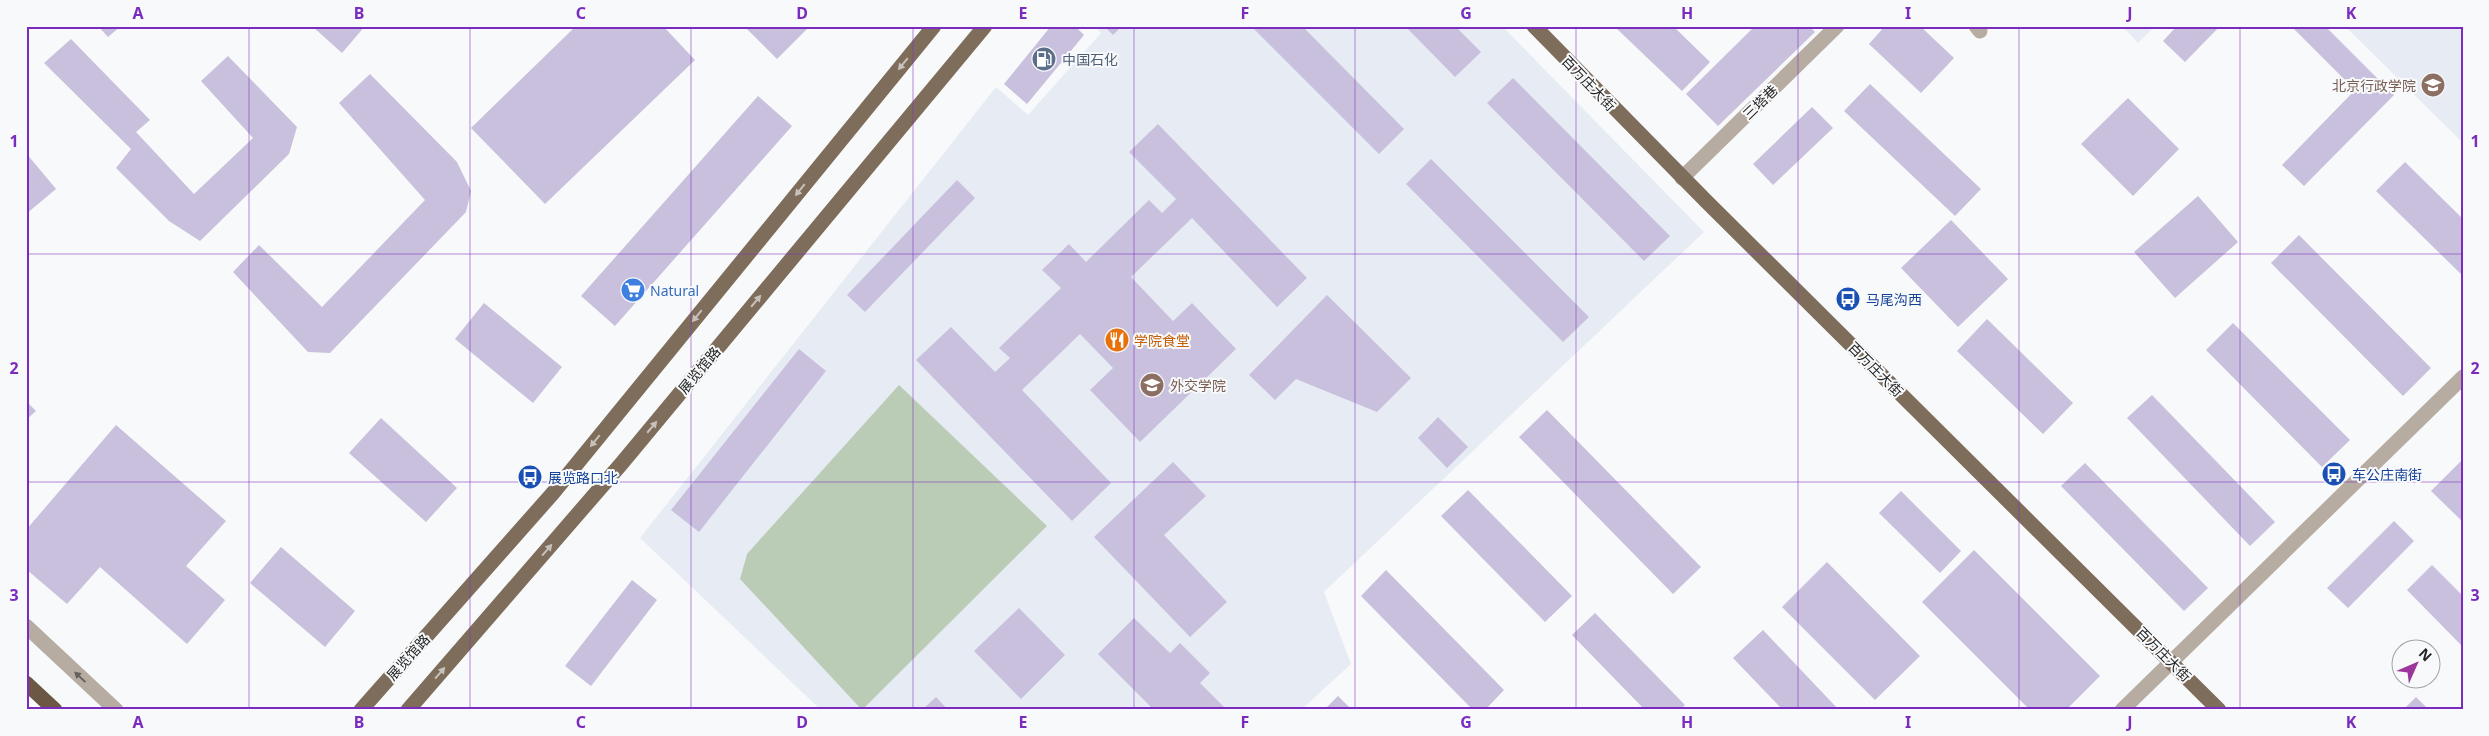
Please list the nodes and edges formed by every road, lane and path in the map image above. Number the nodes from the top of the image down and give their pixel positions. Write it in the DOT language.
graph roads {
  1 [pos="934,26"];
  2 [pos="985,26"];
  3 [pos="1534,26"];
  4 [pos="1838,26"];
  5 [pos="1682,178"];
  6 [pos="2463,377"];
  7 [pos="26,626"];
  8 [pos="2172,661"];
  9 [pos="26,683"];
  10 [pos="55,710"];
  11 [pos="116,710"];
  12 [pos="361,710"];
  13 [pos="408,710"];
  14 [pos="2122,710"];
  15 [pos="2219,710"];
  1 -- 12 [label="main road, 展览馆路, one-way"];
  13 -- 2 [label="main road, 展览馆路, one-way"];
  3 -- 5 [label="main road, 百万庄大街"];
  4 -- 5 [label="street, 三塔巷"];
  5 -- 8 [label="main road, 百万庄大街"];
  6 -- 8 [label="street"];
  11 -- 7 [label="street, one-way"];
  8 -- 14 [label="street"];
  8 -- 15 [label="main road, 百万庄大街"];
  9 -- 10 [label="highway"];
}
